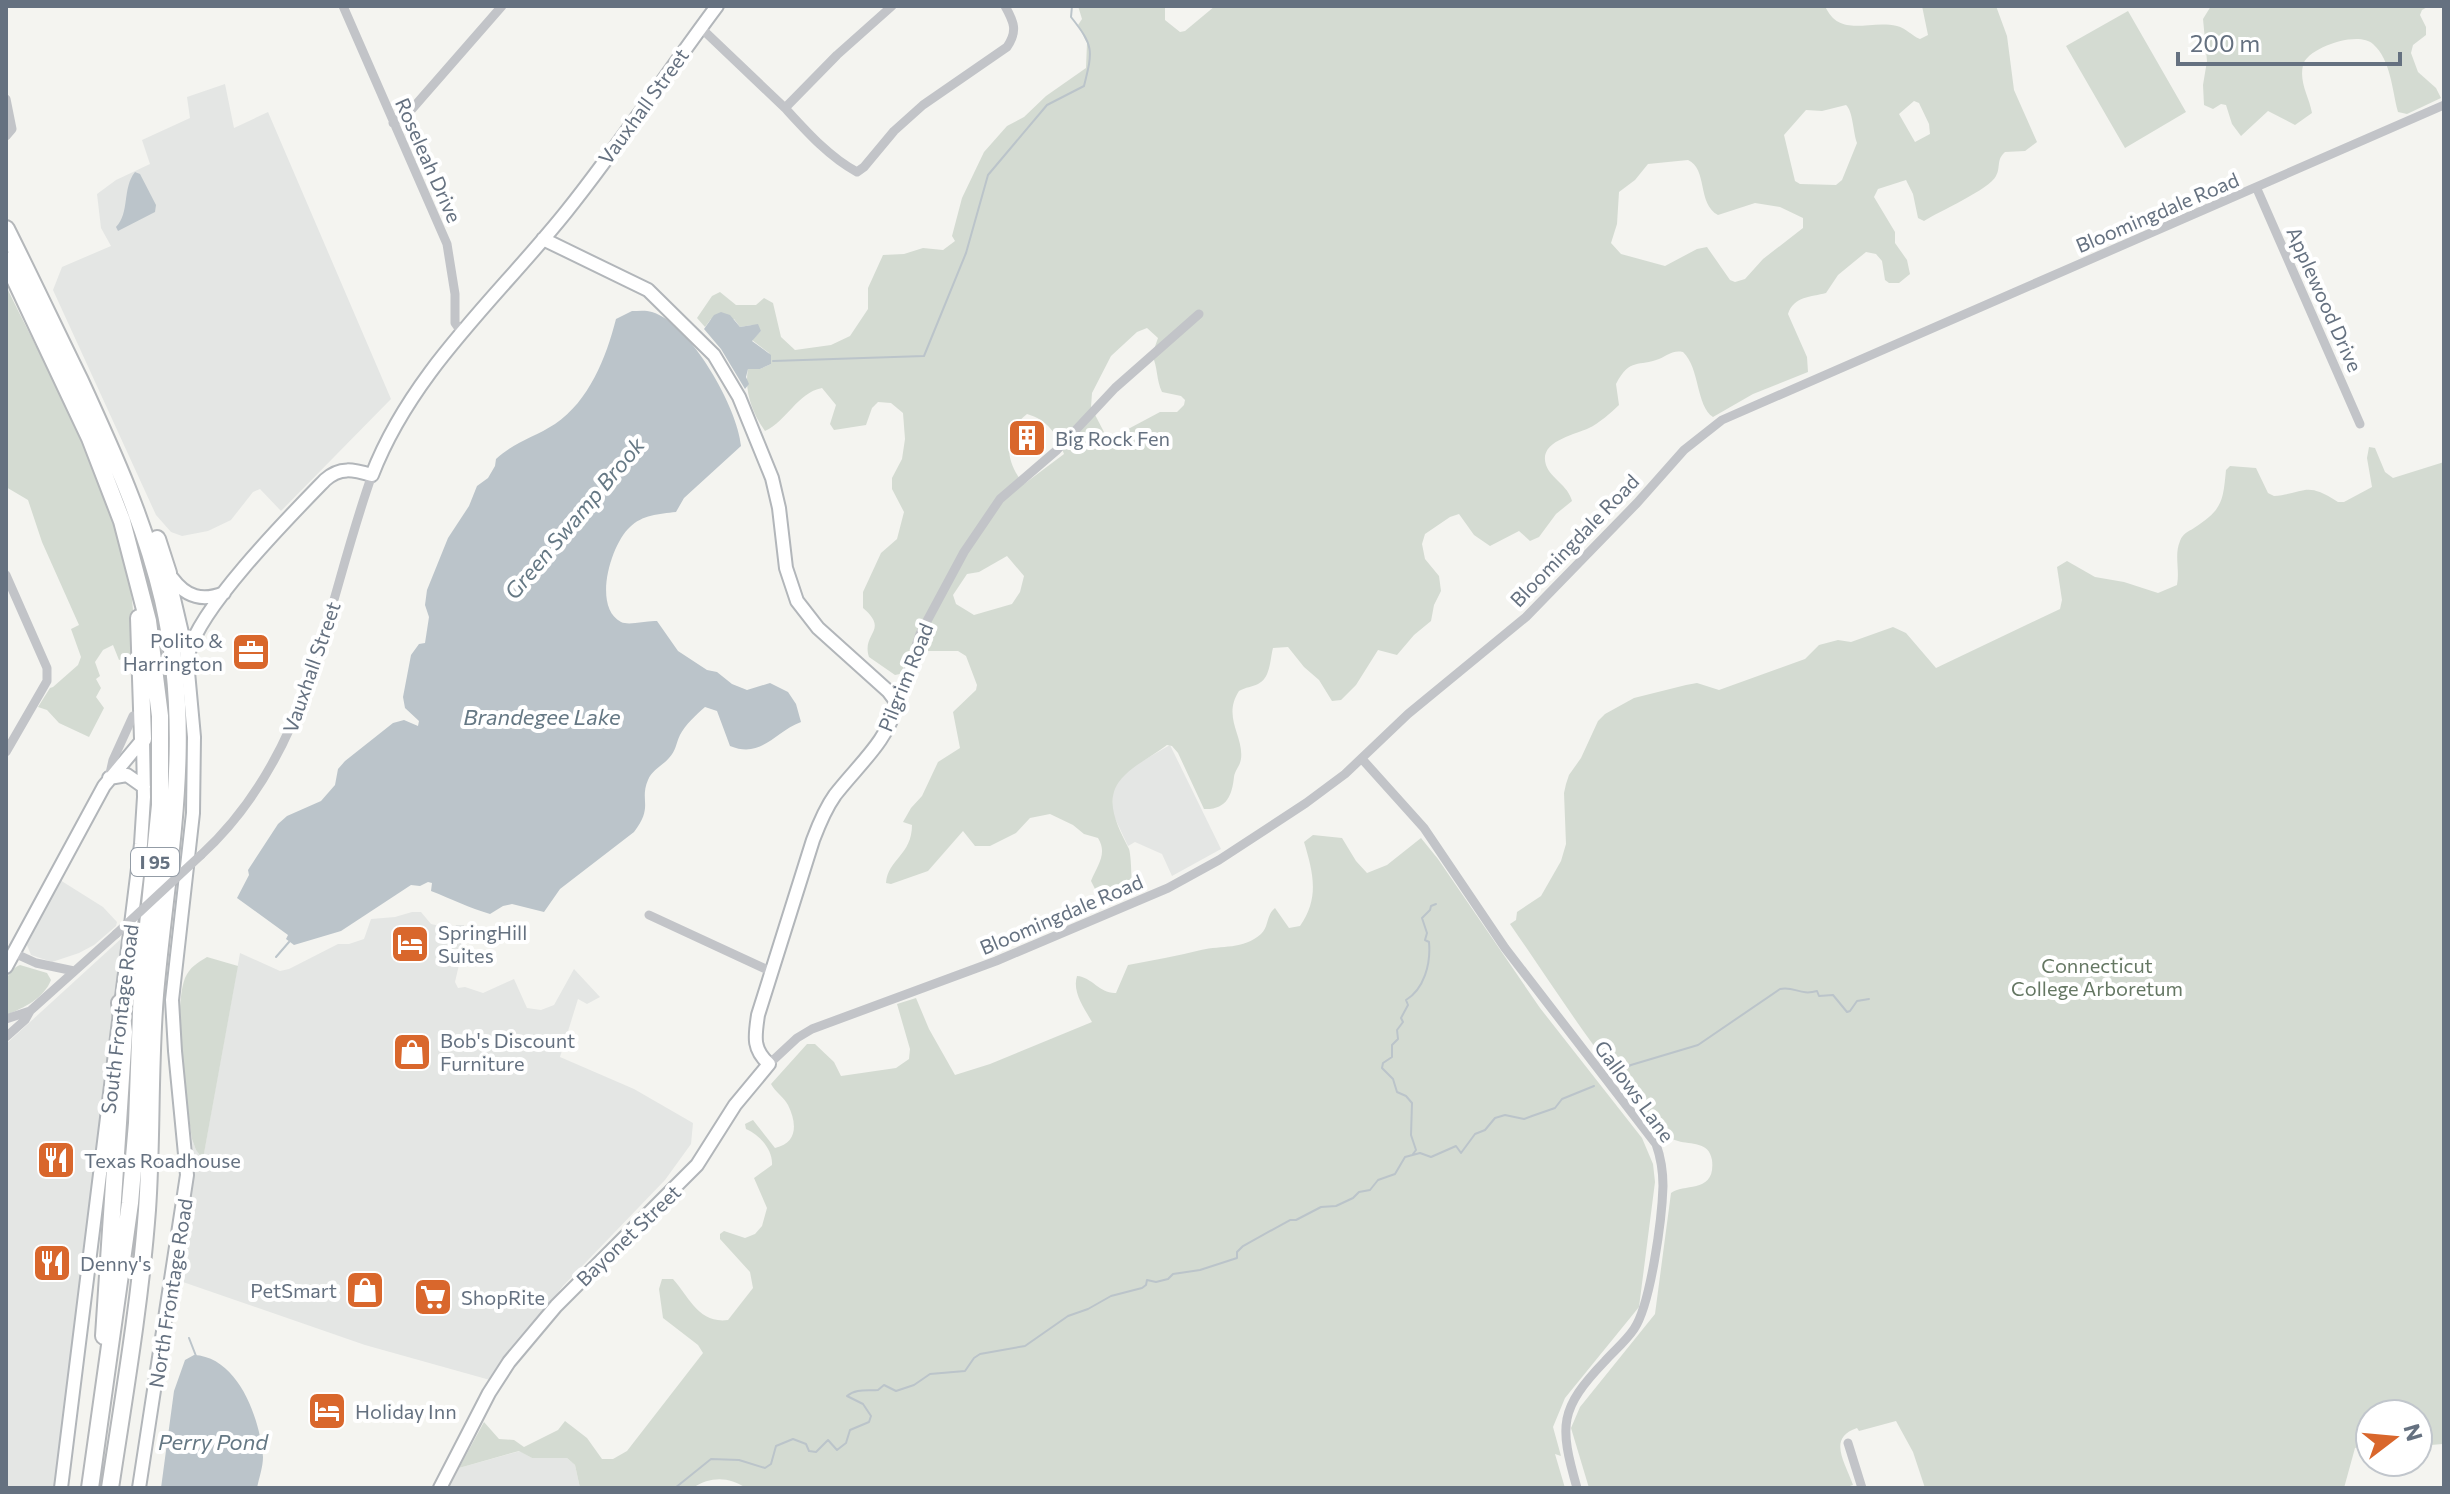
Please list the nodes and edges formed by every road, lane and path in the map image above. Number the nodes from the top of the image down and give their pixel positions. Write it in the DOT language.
graph roads {
  1 [pos="343,6"];
  2 [pos="502,6"];
  3 [pos="717,6"];
  4 [pos="892,6"];
  5 [pos="1005,6"];
  6 [pos="701,28"];
  7 [pos="6,99"];
  8 [pos="2444,105"];
  9 [pos="785,108"];
  10 [pos="393,123"];
  11 [pos="6,136"];
  12 [pos="2257,189"];
  13 [pos="6,229"];
  14 [pos="543,239"];
  15 [pos="6,260"];
  16 [pos="1199,314"];
  17 [pos="462,333"];
  18 [pos="2360,424"];
  19 [pos="372,475"];
  20 [pos="125,478"];
  21 [pos="137,572"];
  22 [pos="168,573"];
  23 [pos="6,575"];
  24 [pos="224,593"];
  25 [pos="188,659"];
  26 [pos="897,703"];
  27 [pos="133,716"];
  28 [pos="143,739"];
  29 [pos="6,752"];
  30 [pos="1362,759"];
  31 [pos="109,778"];
  32 [pos="144,787"];
  33 [pos="649,915"];
  34 [pos="14,953"];
  35 [pos="6,967"];
  36 [pos="74,971"];
  37 [pos="770,971"];
  38 [pos="120,1003"];
  39 [pos="30,1011"];
  40 [pos="6,1019"];
  41 [pos="6,1037"];
  42 [pos="769,1064"];
  43 [pos="99,1429"];
  44 [pos="1848,1443"];
  45 [pos="61,1488"];
  46 [pos="90,1488"];
  47 [pos="110,1488"];
  48 [pos="139,1488"];
  49 [pos="440,1488"];
  50 [pos="1577,1488"];
  51 [pos="1862,1488"];
  1 -- 10 [label="street, Roseleah Drive"];
  2 -- 10 [label="street"];
  3 -- 6 [label="street, Vauxhall Street"];
  4 -- 9 [label="street"];
  5 -- 9 [label="street"];
  6 -- 9 [label="street"];
  6 -- 14 [label="street, Vauxhall Street"];
  7 -- 11 [label="street"];
  8 -- 12 [label="street, Bloomingdale Road"];
  10 -- 17 [label="street, Roseleah Drive"];
  12 -- 18 [label="street, Applewood Drive"];
  12 -- 30 [label="street, Bloomingdale Road"];
  13 -- 20 [label="highway, I 95"];
  14 -- 17 [label="street, Vauxhall Street"];
  14 -- 26 [label="street"];
  15 -- 21 [label="highway, I 95"];
  16 -- 26 [label="street, Pilgrim Road"];
  17 -- 19 [label="street, Vauxhall Street"];
  19 -- 24 [label="street"];
  19 -- 36 [label="street, Vauxhall Street, bridge"];
  20 -- 22 [label="highway"];
  20 -- 47 [label="highway, I 95"];
  21 -- 28 [label="highway"];
  21 -- 43 [label="highway, I 95"];
  22 -- 24 [label="street"];
  22 -- 25 [label="street, North Frontage Road"];
  23 -- 29 [label="street"];
  24 -- 25 [label="street"];
  25 -- 48 [label="street, North Frontage Road"];
  26 -- 37 [label="street, Pilgrim Road"];
  27 -- 31 [label="street"];
  28 -- 31 [label="street"];
  28 -- 32 [label="street, South Frontage Road"];
  30 -- 42 [label="street, Bloomingdale Road"];
  30 -- 50 [label="street, Gallows Lane"];
  31 -- 32 [label="street"];
  31 -- 34 [label="street"];
  32 -- 38 [label="street, South Frontage Road"];
  33 -- 37 [label="street"];
  34 -- 35 [label="street"];
  34 -- 36 [label="street"];
  36 -- 39 [label="street, Vauxhall Street"];
  37 -- 42 [label="street, Pilgrim Road"];
  38 -- 43 [label="highway"];
  38 -- 45 [label="street, South Frontage Road"];
  39 -- 40 [label="street"];
  39 -- 41 [label="street, Vauxhall Street"];
  42 -- 49 [label="street, Bayonet Street"];
  43 -- 46 [label="highway, I 95"];
  44 -- 51 [label="street"];
}
